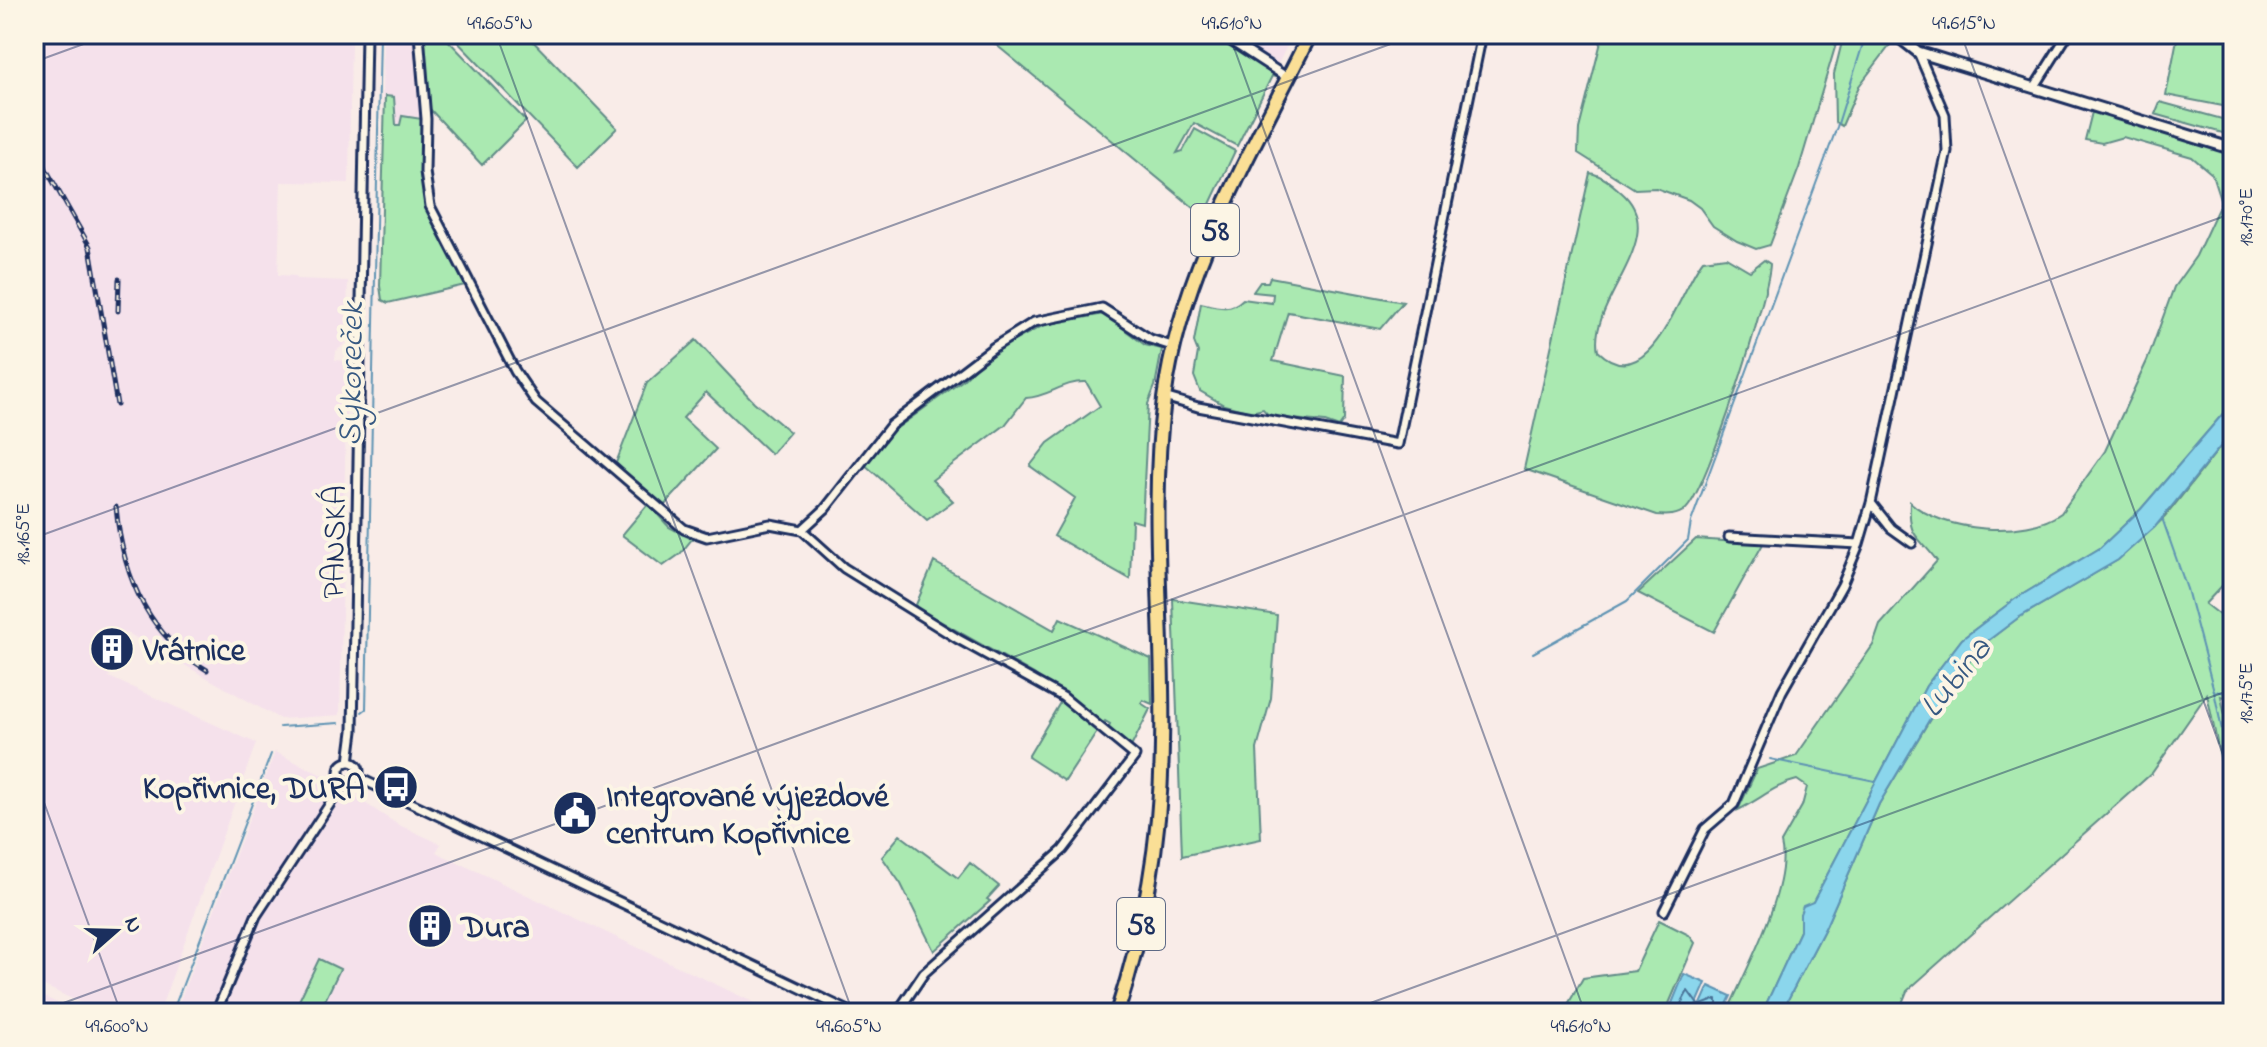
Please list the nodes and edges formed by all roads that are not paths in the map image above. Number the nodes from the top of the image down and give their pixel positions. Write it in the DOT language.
graph roads {
  1 [pos="366,34"];
  2 [pos="419,34"];
  3 [pos="1220,34"];
  4 [pos="1310,34"];
  5 [pos="1482,34"];
  6 [pos="1895,34"];
  7 [pos="2026,34"];
  8 [pos="2068,34"];
  9 [pos="1918,52"];
  10 [pos="1288,78"];
  11 [pos="2034,88"];
  12 [pos="2233,149"];
  13 [pos="1175,347"];
  14 [pos="1164,397"];
  15 [pos="1871,503"];
  16 [pos="802,530"];
  17 [pos="1729,537"];
  18 [pos="1912,543"];
  19 [pos="1859,544"];
  20 [pos="349,762"];
  21 [pos="357,777"];
  22 [pos="345,781"];
  23 [pos="1664,911"];
  24 [pos="216,1013"];
  25 [pos="853,1013"];
  26 [pos="897,1013"];
  27 [pos="1117,1013"];
  1 -- 20 [label="street, PANSKÁ"];
  2 -- 16 [label="street"];
  3 -- 10 [label="street"];
  4 -- 10 [label="main road, 58"];
  5 -- 14 [label="street"];
  6 -- 9 [label="street"];
  7 -- 8 [label="street"];
  8 -- 11 [label="street"];
  9 -- 11 [label="street"];
  9 -- 15 [label="street"];
  10 -- 13 [label="main road, 58"];
  11 -- 12 [label="street"];
  13 -- 14 [label="main road, 58"];
  13 -- 16 [label="street"];
  14 -- 27 [label="main road, 58"];
  15 -- 18 [label="street"];
  15 -- 19 [label="street"];
  16 -- 26 [label="street"];
  17 -- 19 [label="street"];
  19 -- 23 [label="street"];
  20 -- 21 [label="street"];
  20 -- 22 [label="street, PANSKÁ"];
  21 -- 22 [label="street"];
  21 -- 25 [label="street"];
  22 -- 24 [label="street"];
}
